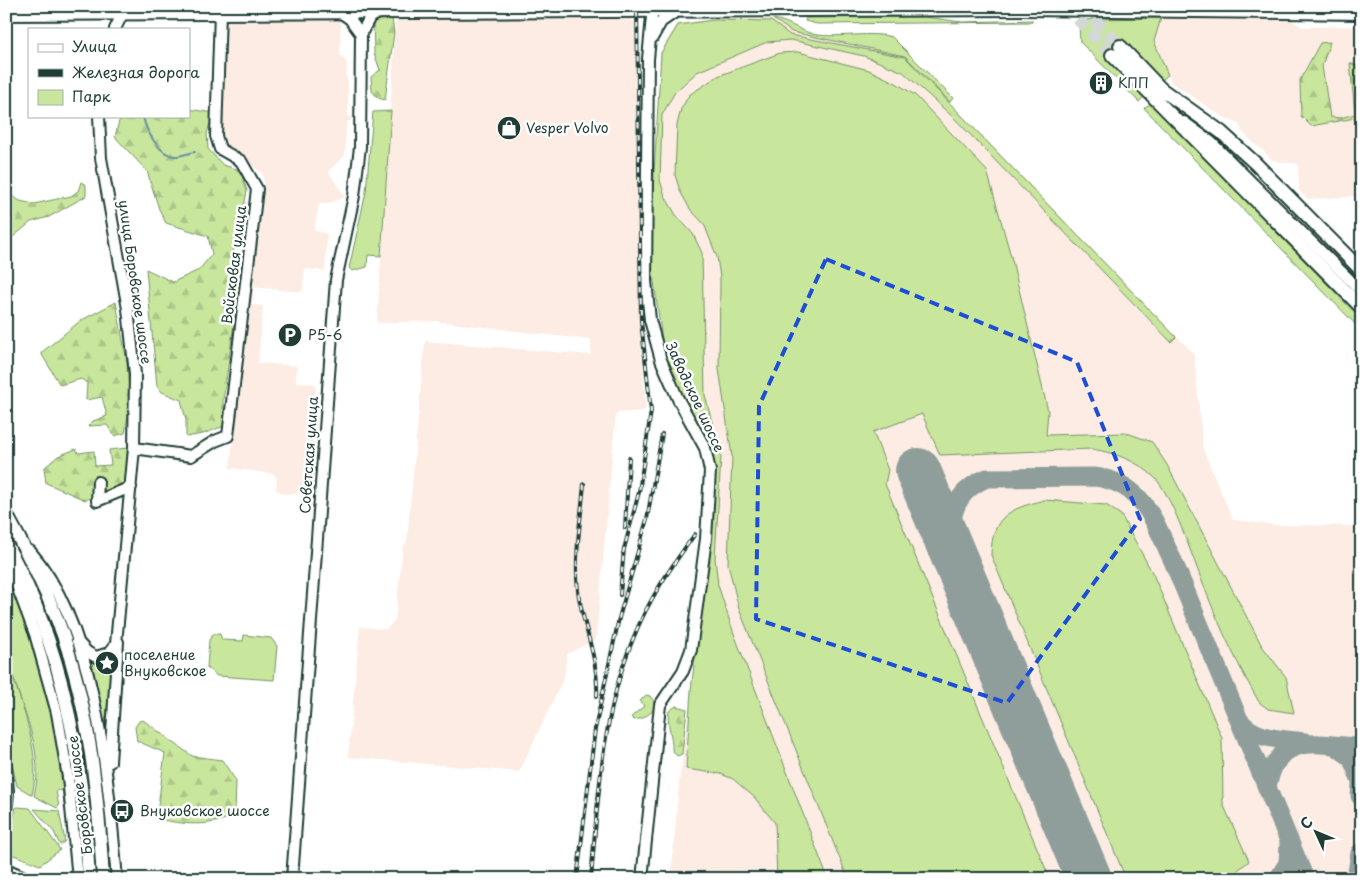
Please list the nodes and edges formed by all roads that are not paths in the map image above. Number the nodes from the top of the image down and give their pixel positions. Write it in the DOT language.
graph roads {
  1 [pos="652,8"];
  2 [pos="125,10"];
  3 [pos="681,10"];
  4 [pos="380,11"];
  5 [pos="220,12"];
  6 [pos="340,12"];
  7 [pos="1362,13"];
  8 [pos="6,14"];
  9 [pos="116,28"];
  10 [pos="361,34"];
  11 [pos="649,46"];
  12 [pos="1162,105"];
  13 [pos="99,118"];
  14 [pos="1362,270"];
  15 [pos="1361,291"];
  16 [pos="1362,308"];
  17 [pos="134,448"];
  18 [pos="98,482"];
  19 [pos="131,487"];
  20 [pos="6,514"];
  21 [pos="21,541"];
  22 [pos="7,546"];
  23 [pos="118,631"];
  24 [pos="77,640"];
  25 [pos="6,768"];
  26 [pos="108,778"];
  27 [pos="6,818"];
  28 [pos="6,869"];
  29 [pos="29,879"];
  30 [pos="78,879"];
  31 [pos="89,879"];
  32 [pos="103,879"];
  33 [pos="117,879"];
  34 [pos="292,879"];
  35 [pos="642,879"];
  1 -- 3 [label="main road"];
  1 -- 4 [label="main road"];
  1 -- 11 [label="street, Заводское шоссе"];
  2 -- 5 [label="main road"];
  2 -- 8 [label="main road"];
  2 -- 9 [label="street"];
  3 -- 7 [label="main road"];
  3 -- 11 [label="street"];
  4 -- 6 [label="main road"];
  4 -- 10 [label="street"];
  5 -- 6 [label="main road"];
  5 -- 17 [label="street, Войсковая улица"];
  6 -- 10 [label="street"];
  10 -- 34 [label="street, Советская улица"];
  11 -- 35 [label="street, Заводское шоссе"];
  12 -- 14 [label="main road"];
  12 -- 15 [label="street"];
  12 -- 16 [label="main road"];
  13 -- 17 [label="street, улица Боровское шоссе"];
  17 -- 19 [label="street, улица Боровское шоссе"];
  18 -- 19 [label="street"];
  19 -- 23 [label="street, улица Боровское шоссе"];
  20 -- 21 [label="main road, Боровское шоссе"];
  21 -- 24 [label="street"];
  21 -- 32 [label="main road, Боровское шоссе"];
  22 -- 30 [label="street"];
  22 -- 31 [label="main road, Боровское шоссе"];
  23 -- 24 [label="street"];
  23 -- 26 [label="street, улица Боровское шоссе"];
  24 -- 26 [label="street"];
  25 -- 27 [label="street"];
  26 -- 33 [label="street"];
  28 -- 29 [label="street"];
}
